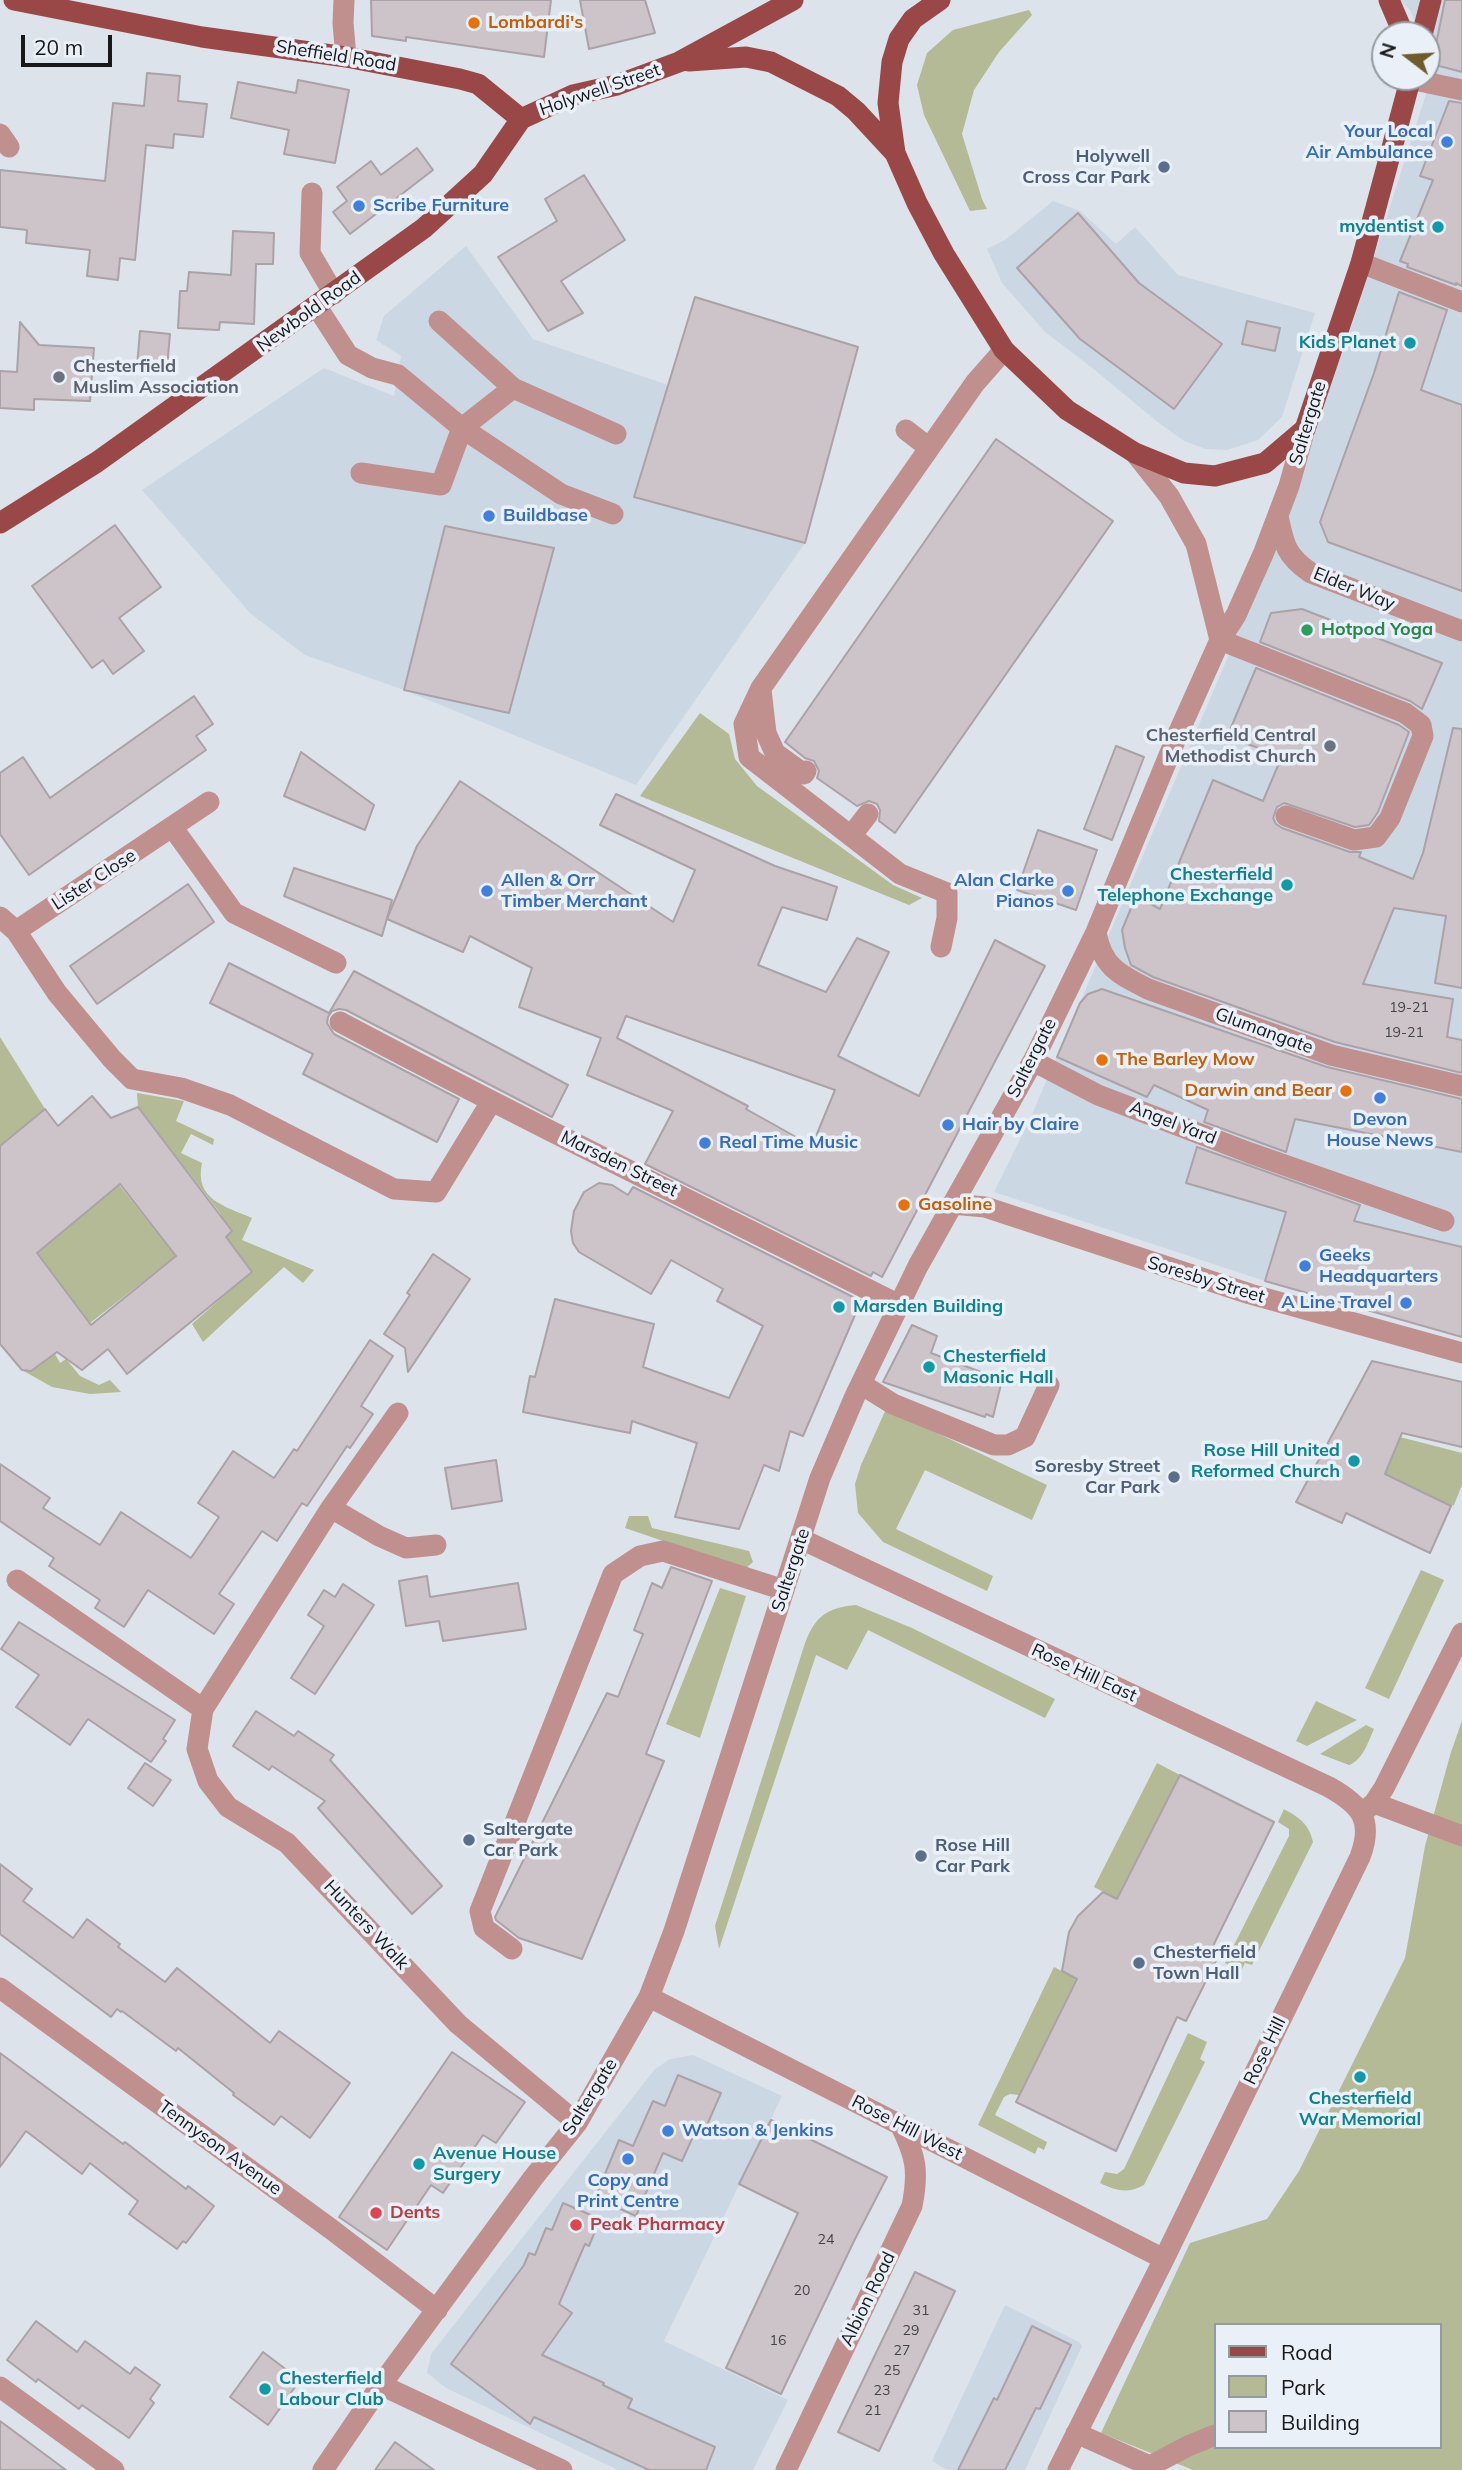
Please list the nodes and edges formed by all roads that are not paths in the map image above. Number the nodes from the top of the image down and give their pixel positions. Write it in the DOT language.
graph roads {
  1 [pos="14,0"];
  2 [pos="344,0"];
  3 [pos="793,0"];
  4 [pos="940,0"];
  5 [pos="1389,0"];
  6 [pos="1431,0"];
  7 [pos="1398,21"];
  8 [pos="1426,21"];
  9 [pos="346,57"];
  10 [pos="679,62"];
  11 [pos="1441,85"];
  12 [pos="1462,90"];
  13 [pos="1407,91"];
  14 [pos="521,119"];
  15 [pos="895,153"];
  16 [pos="312,193"];
  17 [pos="1361,263"];
  18 [pos="326,300"];
  19 [pos="1462,302"];
  20 [pos="439,321"];
  21 [pos="1004,350"];
  22 [pos="513,388"];
  23 [pos="462,428"];
  24 [pos="1305,429"];
  25 [pos="906,430"];
  26 [pos="616,434"];
  27 [pos="928,447"];
  28 [pos="1135,453"];
  29 [pos="360,473"];
  30 [pos="612,514"];
  31 [pos="1278,516"];
  32 [pos="0,523"];
  33 [pos="1462,631"];
  34 [pos="1220,640"];
  35 [pos="761,688"];
  36 [pos="806,771"];
  37 [pos="209,802"];
  38 [pos="868,814"];
  39 [pos="1286,816"];
  40 [pos="173,828"];
  41 [pos="851,836"];
  42 [pos="6,925"];
  43 [pos="1096,932"];
  44 [pos="941,947"];
  45 [pos="335,962"];
  46 [pos="340,1022"];
  47 [pos="1033,1061"];
  48 [pos="1462,1086"];
  49 [pos="491,1102"];
  50 [pos="952,1204"];
  51 [pos="1444,1221"];
  52 [pos="899,1305"];
  53 [pos="1462,1353"];
  54 [pos="861,1384"];
  55 [pos="1049,1385"];
  56 [pos="398,1413"];
  57 [pos="331,1508"];
  58 [pos="801,1539"];
  59 [pos="436,1545"];
  60 [pos="17,1580"];
  61 [pos="784,1590"];
  62 [pos="1462,1633"];
  63 [pos="203,1709"];
  64 [pos="1368,1808"];
  65 [pos="1462,1836"];
  66 [pos="512,1949"];
  67 [pos="0,1988"];
  68 [pos="649,1997"];
  69 [pos="577,2123"];
  70 [pos="900,2124"];
  71 [pos="1164,2259"];
  72 [pos="437,2310"];
  73 [pos="381,2385"];
  74 [pos="0,2386"];
  75 [pos="1076,2433"];
  76 [pos="1214,2435"];
  77 [pos="1154,2468"];
  78 [pos="114,2470"];
  79 [pos="323,2470"];
  80 [pos="562,2470"];
  81 [pos="786,2470"];
  82 [pos="1058,2470"];
  1 -- 9 [label="main road, Sheffield Road"];
  2 -- 9 [label="street"];
  3 -- 10 [label="main road, Holywell Street"];
  4 -- 15 [label="main road"];
  5 -- 7 [label="main road"];
  6 -- 8 [label="main road"];
  9 -- 14 [label="main road, Sheffield Road"];
  10 -- 14 [label="main road, Holywell Street"];
  10 -- 15 [label="main road, Holywell Street"];
  11 -- 12 [label="street"];
  13 -- 17 [label="main road, Saltergate"];
  14 -- 18 [label="main road, Newbold Road"];
  15 -- 21 [label="main road"];
  16 -- 18 [label="street"];
  17 -- 19 [label="street"];
  17 -- 24 [label="main road, Saltergate"];
  18 -- 23 [label="street"];
  18 -- 32 [label="main road, Newbold Road"];
  20 -- 22 [label="street"];
  21 -- 27 [label="street"];
  21 -- 28 [label="main road"];
  22 -- 23 [label="street"];
  22 -- 26 [label="street"];
  23 -- 29 [label="street"];
  23 -- 30 [label="street"];
  24 -- 28 [label="main road"];
  24 -- 31 [label="street, Saltergate"];
  25 -- 27 [label="street"];
  27 -- 35 [label="street"];
  28 -- 34 [label="street"];
  31 -- 33 [label="street, Elder Way"];
  31 -- 34 [label="street, Saltergate"];
  34 -- 39 [label="street"];
  34 -- 43 [label="street, Saltergate"];
  35 -- 36 [label="street"];
  35 -- 41 [label="street"];
  37 -- 40 [label="street, Lister Close"];
  38 -- 41 [label="street"];
  40 -- 42 [label="street, Lister Close"];
  40 -- 45 [label="street"];
  41 -- 44 [label="street"];
  42 -- 49 [label="street"];
  43 -- 47 [label="street, Saltergate"];
  43 -- 48 [label="street, Glumangate"];
  46 -- 49 [label="street, Marsden Street"];
  47 -- 50 [label="street, Saltergate"];
  47 -- 51 [label="street, Angel Yard"];
  49 -- 52 [label="street, Marsden Street"];
  50 -- 52 [label="street, Saltergate"];
  50 -- 53 [label="street, Soresby Street"];
  52 -- 54 [label="street, Saltergate"];
  54 -- 55 [label="street"];
  54 -- 58 [label="street, Saltergate"];
  56 -- 57 [label="street, Hunters Walk"];
  57 -- 59 [label="street"];
  57 -- 63 [label="street, Hunters Walk"];
  58 -- 61 [label="street, Saltergate"];
  58 -- 64 [label="street, Rose Hill East"];
  60 -- 63 [label="street"];
  61 -- 66 [label="street"];
  61 -- 68 [label="street, Saltergate"];
  62 -- 64 [label="street"];
  63 -- 69 [label="street, Hunters Walk"];
  64 -- 65 [label="street, Rose Hill East"];
  64 -- 71 [label="street, Rose Hill"];
  67 -- 72 [label="street, Tennyson Avenue"];
  68 -- 69 [label="street, Saltergate"];
  68 -- 70 [label="street, Rose Hill West"];
  69 -- 72 [label="street, Saltergate"];
  70 -- 71 [label="street, Rose Hill West"];
  70 -- 81 [label="street, Albion Road"];
  71 -- 75 [label="street, Rose Hill"];
  72 -- 73 [label="street, Saltergate"];
  73 -- 79 [label="street, Saltergate"];
  73 -- 80 [label="street"];
  74 -- 78 [label="street"];
  75 -- 77 [label="street"];
  75 -- 82 [label="street, Rose Hill"];
  76 -- 77 [label="street"];
}
